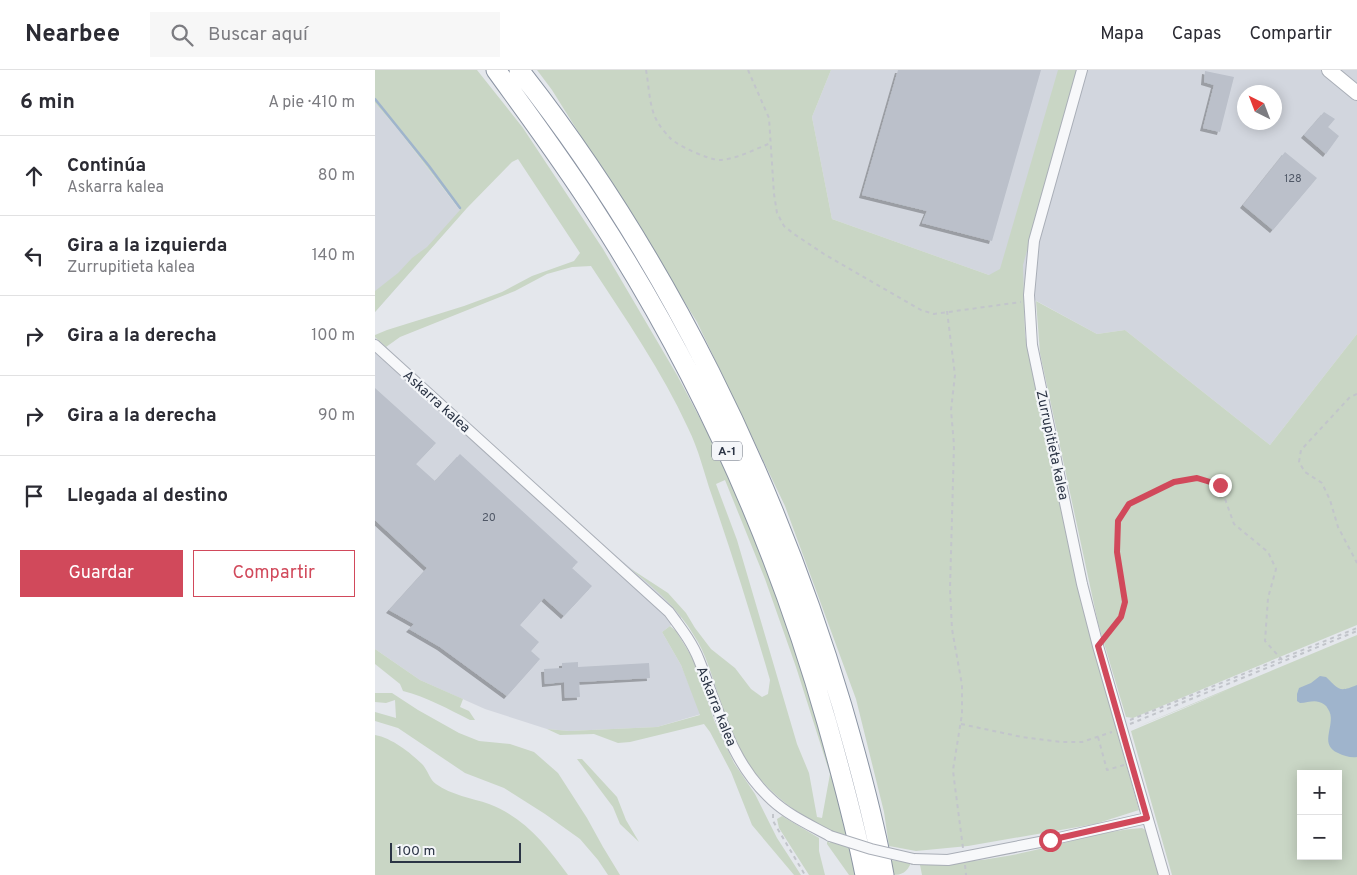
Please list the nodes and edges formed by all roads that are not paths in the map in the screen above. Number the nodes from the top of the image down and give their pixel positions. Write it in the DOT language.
graph roads {
  1 [pos="495,70"];
  2 [pos="1082,70"];
  3 [pos="1329,70"];
  4 [pos="520,71"];
  5 [pos="1357,93"];
  6 [pos="375,345"];
  7 [pos="1147,818"];
  8 [pos="865,875"];
  9 [pos="884,875"];
  10 [pos="1164,875"];
  1 -- 8 [label="highway, A-1"];
  2 -- 7 [label="street, Zurrupitieta kalea"];
  3 -- 5 [label="street"];
  4 -- 9 [label="highway, A-1"];
  6 -- 7 [label="street, Askarra kalea, bridge"];
  7 -- 10 [label="street, Zurrupitieta kalea"];
}
